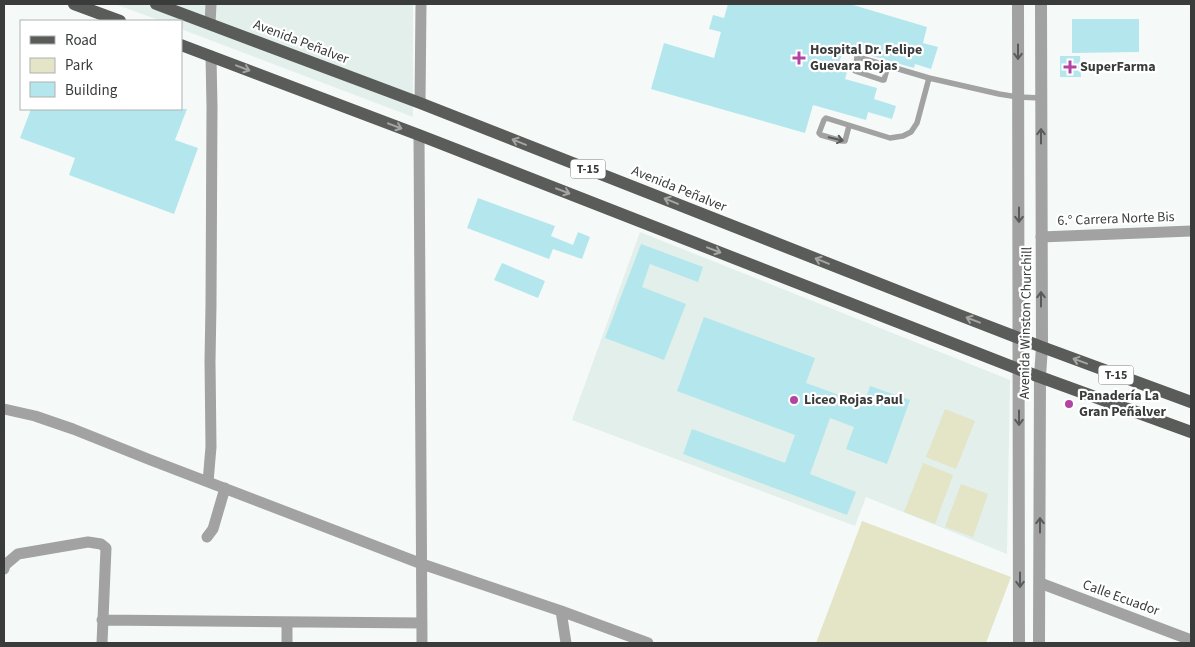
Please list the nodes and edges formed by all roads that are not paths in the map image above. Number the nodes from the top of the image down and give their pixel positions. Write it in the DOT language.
graph roads {
  1 [pos="74,4"];
  2 [pos="156,4"];
  3 [pos="211,4"];
  4 [pos="421,4"];
  5 [pos="1018,4"];
  6 [pos="1041,4"];
  7 [pos="117,20"];
  8 [pos="210,24"];
  9 [pos="182,45"];
  10 [pos="211,56"];
  11 [pos="888,66"];
  12 [pos="929,78"];
  13 [pos="1018,97"];
  14 [pos="1041,98"];
  15 [pos="420,103"];
  16 [pos="849,126"];
  17 [pos="420,135"];
  18 [pos="1191,231"];
  19 [pos="1041,237"];
  20 [pos="1019,338"];
  21 [pos="1042,347"];
  22 [pos="1018,369"];
  23 [pos="1040,376"];
  24 [pos="1191,402"];
  25 [pos="4,409"];
  26 [pos="1191,432"];
  27 [pos="208,482"];
  28 [pos="225,488"];
  29 [pos="207,537"];
  30 [pos="422,564"];
  31 [pos="4,569"];
  32 [pos="1040,583"];
  33 [pos="561,611"];
  34 [pos="102,620"];
  35 [pos="288,622"];
  36 [pos="422,623"];
  37 [pos="1191,640"];
  38 [pos="102,643"];
  39 [pos="287,643"];
  40 [pos="422,643"];
  41 [pos="566,643"];
  42 [pos="648,643"];
  43 [pos="1019,643"];
  44 [pos="1039,643"];
  1 -- 7 [label="main road"];
  2 -- 8 [label="main road, Avenida Peñalver / T-15"];
  3 -- 8 [label="street"];
  4 -- 15 [label="street"];
  5 -- 13 [label="street, Avenida Winston Churchill, one-way"];
  6 -- 14 [label="street, Avenida Winston Churchill"];
  8 -- 15 [label="main road, Avenida Peñalver / T-15"];
  9 -- 10 [label="main road, T-15"];
  10 -- 17 [label="main road, T-15, one-way"];
  10 -- 27 [label="street"];
  11 -- 11 [label="lane"];
  11 -- 12 [label="lane"];
  12 -- 13 [label="lane"];
  12 -- 16 [label="lane"];
  13 -- 14 [label="lane"];
  13 -- 20 [label="street, Avenida Winston Churchill, one-way"];
  19 -- 14 [label="street, Avenida Winston Churchill, one-way"];
  20 -- 15 [label="main road, Avenida Peñalver / T-15, one-way"];
  16 -- 16 [label="lane, one-way"];
  17 -- 22 [label="main road, T-15, one-way"];
  17 -- 30 [label="street"];
  18 -- 19 [label="street, 6.° Carrera Norte Bis"];
  21 -- 19 [label="street, Avenida Winston Churchill, one-way"];
  20 -- 21 [label="main road, Avenida Peñalver / T-15"];
  20 -- 22 [label="street, Avenida Winston Churchill"];
  21 -- 23 [label="street, Avenida Winston Churchill"];
  24 -- 21 [label="main road, Avenida Peñalver / T-15, one-way"];
  22 -- 23 [label="main road, T-15"];
  22 -- 43 [label="street, Avenida Winston Churchill, one-way"];
  23 -- 26 [label="main road, T-15"];
  32 -- 23 [label="street, Avenida Winston Churchill, one-way"];
  25 -- 27 [label="street"];
  27 -- 28 [label="street"];
  28 -- 29 [label="street"];
  28 -- 30 [label="street"];
  30 -- 33 [label="street"];
  30 -- 36 [label="street"];
  31 -- 34 [label="street"];
  32 -- 37 [label="street, Calle Ecuador"];
  32 -- 44 [label="street, Avenida Winston Churchill"];
  33 -- 41 [label="street"];
  33 -- 42 [label="street"];
  34 -- 35 [label="street"];
  34 -- 38 [label="street"];
  35 -- 36 [label="street"];
  35 -- 39 [label="street"];
  36 -- 40 [label="street"];
}
